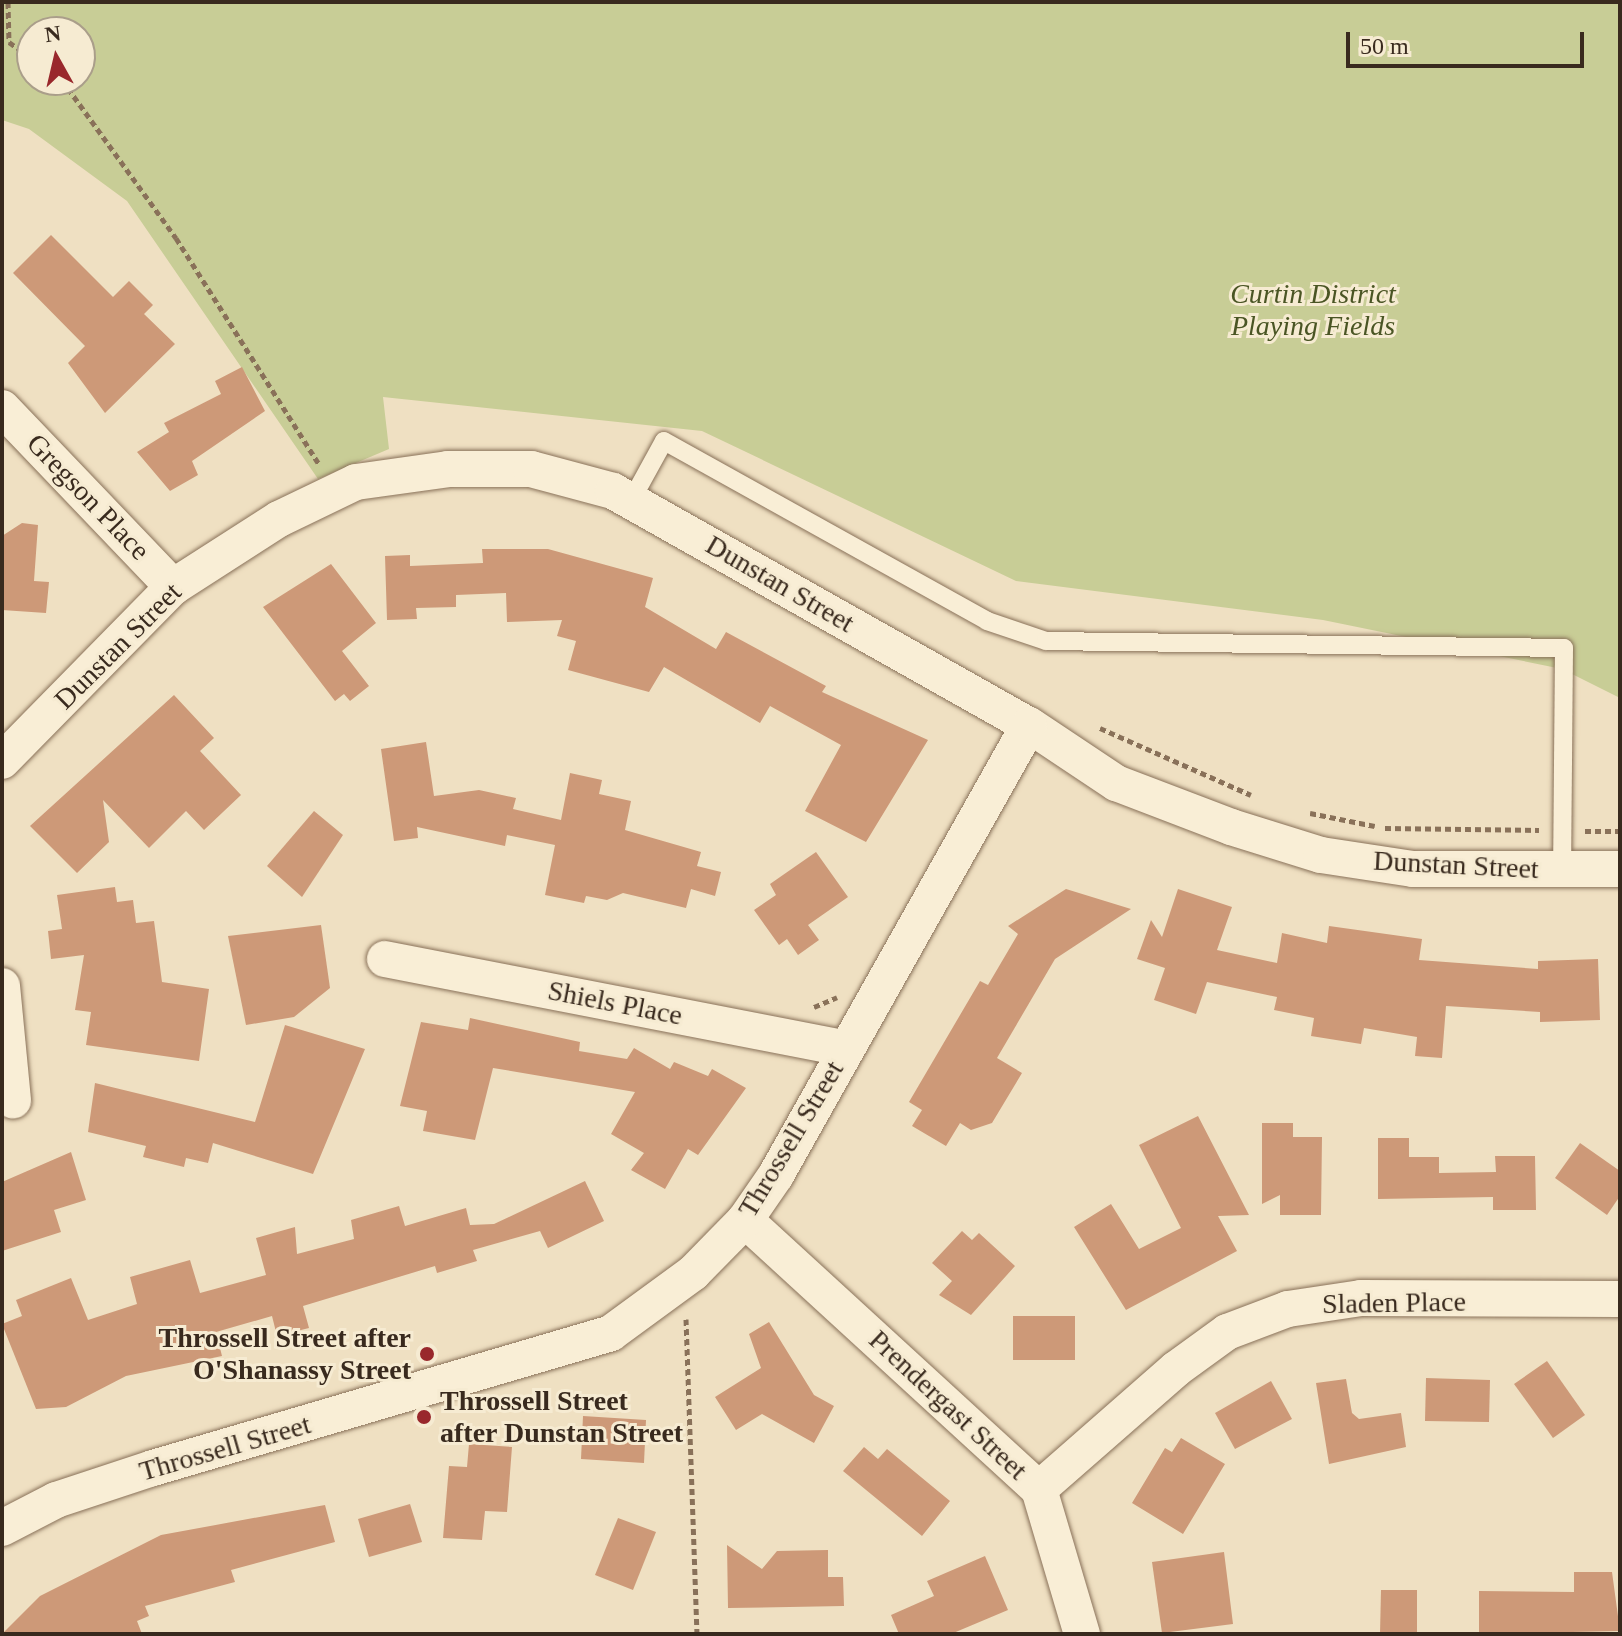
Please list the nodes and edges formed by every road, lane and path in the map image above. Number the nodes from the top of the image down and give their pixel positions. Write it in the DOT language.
graph roads {
  1 [pos="8,2"];
  2 [pos="5,42"];
  3 [pos="74,96"];
  4 [pos="2,408"];
  5 [pos="336,465"];
  6 [pos="631,501"];
  7 [pos="173,587"];
  8 [pos="1085,720"];
  9 [pos="1029,725"];
  10 [pos="2,761"];
  11 [pos="1263,799"];
  12 [pos="1302,812"];
  13 [pos="1563,830"];
  14 [pos="1620,831"];
  15 [pos="1620,869"];
  16 [pos="1562,870"];
  17 [pos="385,959"];
  18 [pos="2,986"];
  19 [pos="843,995"];
  20 [pos="814,1009"];
  21 [pos="845,1048"];
  22 [pos="13,1100"];
  23 [pos="745,1220"];
  24 [pos="1620,1299"];
  25 [pos="685,1303"];
  26 [pos="1039,1489"];
  27 [pos="2,1528"];
  28 [pos="697,1634"];
  29 [pos="1082,1634"];
  1 -- 2 [label="path"];
  3 -- 5 [label="path"];
  4 -- 7 [label="street, Gregson Place"];
  6 -- 7 [label="street, Dunstan Street"];
  6 -- 9 [label="street, Dunstan Street"];
  6 -- 13 [label="lane"];
  7 -- 10 [label="street, Dunstan Street"];
  8 -- 11 [label="path"];
  9 -- 16 [label="street, Dunstan Street"];
  9 -- 21 [label="street, Throssell Street"];
  12 -- 13 [label="path"];
  13 -- 14 [label="path"];
  13 -- 16 [label="lane"];
  15 -- 16 [label="street, Dunstan Street"];
  17 -- 21 [label="street, Shiels Place"];
  18 -- 22 [label="street"];
  19 -- 20 [label="path"];
  21 -- 23 [label="street, Throssell Street"];
  23 -- 26 [label="street, Prendergast Street"];
  23 -- 27 [label="street, Throssell Street"];
  24 -- 26 [label="street, Sladen Place"];
  25 -- 28 [label="path"];
  26 -- 29 [label="street, Prendergast Street"];
}
